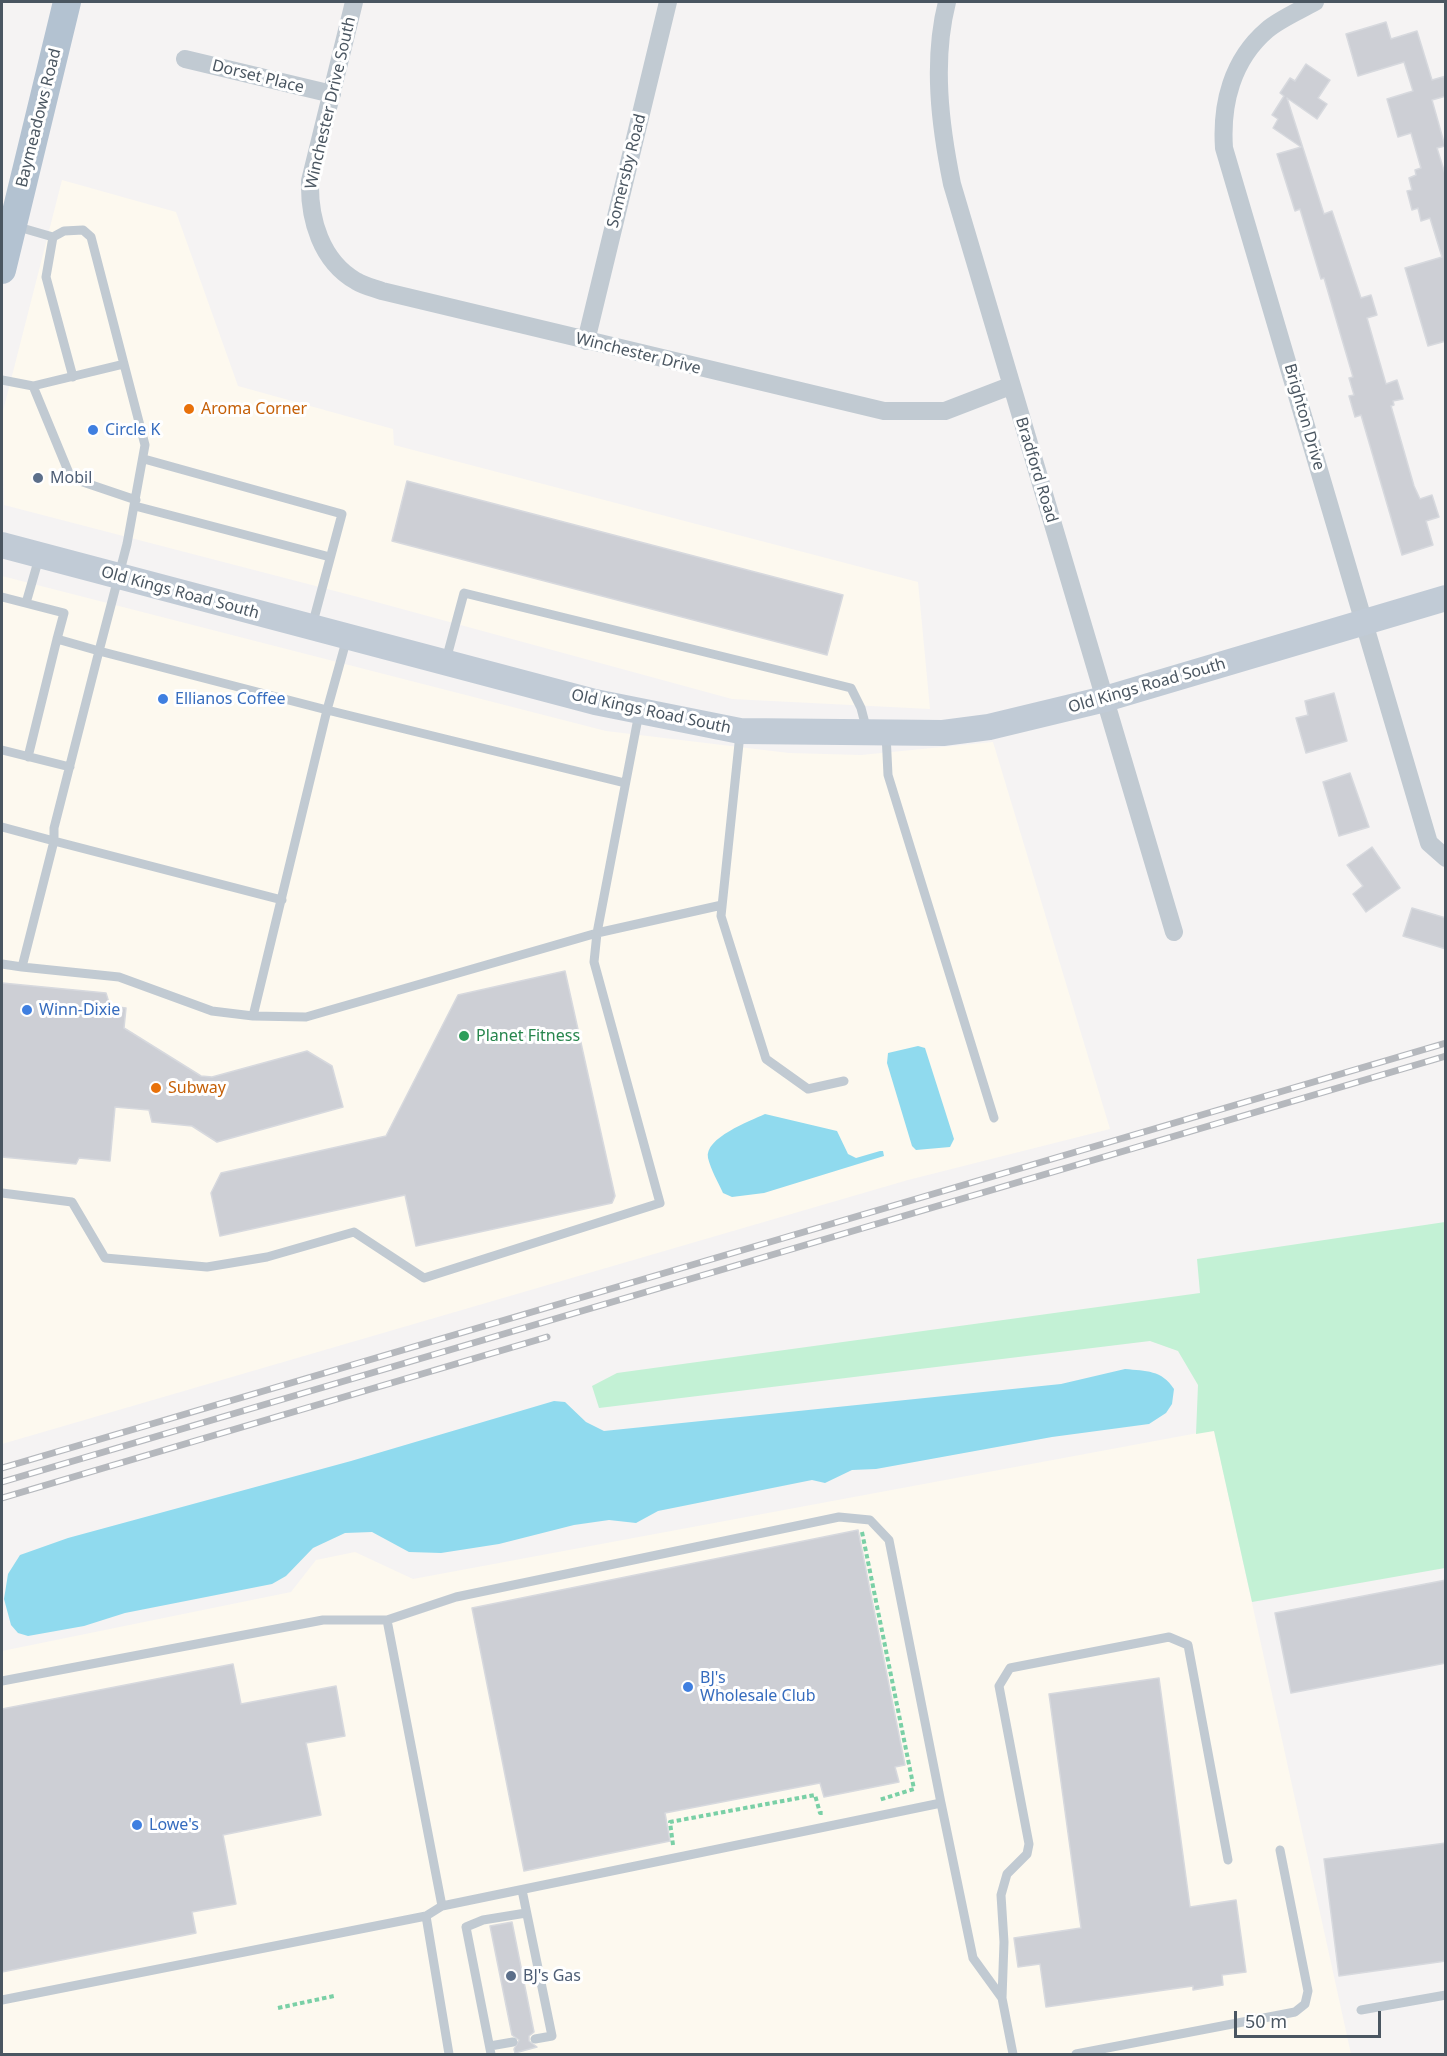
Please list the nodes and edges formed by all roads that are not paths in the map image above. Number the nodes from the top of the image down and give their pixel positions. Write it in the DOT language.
graph roads {
  1 [pos="67,2"];
  2 [pos="354,2"];
  3 [pos="668,2"];
  4 [pos="947,2"];
  5 [pos="1315,2"];
  6 [pos="185,58"];
  7 [pos="332,94"];
  8 [pos="310,204"];
  9 [pos="13,225"];
  10 [pos="54,237"];
  11 [pos="2,270"];
  12 [pos="586,341"];
  13 [pos="124,364"];
  14 [pos="73,377"];
  15 [pos="2,380"];
  16 [pos="33,386"];
  17 [pos="1010,386"];
  18 [pos="144,459"];
  19 [pos="135,503"];
  20 [pos="2,546"];
  21 [pos="39,555"];
  22 [pos="330,557"];
  23 [pos="119,576"];
  24 [pos="2,597"];
  25 [pos="1446,598"];
  26 [pos="26,603"];
  27 [pos="1364,622"];
  28 [pos="311,629"];
  29 [pos="347,638"];
  30 [pos="57,639"];
  31 [pos="99,651"];
  32 [pos="445,663"];
  33 [pos="1105,699"];
  34 [pos="327,710"];
  35 [pos="639,712"];
  36 [pos="740,731"];
  37 [pos="877,734"];
  38 [pos="2,750"];
  39 [pos="28,757"];
  40 [pos="70,767"];
  41 [pos="626,783"];
  42 [pos="2,827"];
  43 [pos="54,841"];
  44 [pos="1446,858"];
  45 [pos="282,900"];
  46 [pos="722,905"];
  47 [pos="1174,932"];
  48 [pos="597,933"];
  49 [pos="2,964"];
  50 [pos="22,967"];
  51 [pos="253,1016"];
  52 [pos="844,1081"];
  53 [pos="994,1118"];
  54 [pos="2,1193"];
  55 [pos="387,1620"];
  56 [pos="2,1681"];
  57 [pos="941,1803"];
  58 [pos="1280,1850"];
  59 [pos="1228,1860"];
  60 [pos="522,1890"];
  61 [pos="442,1906"];
  62 [pos="526,1913"];
  63 [pos="426,1916"];
  64 [pos="1446,1995"];
  65 [pos="1002,1998"];
  66 [pos="2,2000"];
  67 [pos="1361,2010"];
  68 [pos="535,2039"];
  69 [pos="513,2042"];
  70 [pos="490,2050"];
  71 [pos="448,2054"];
  72 [pos="1013,2055"];
  73 [pos="1076,2055"];
  1 -- 9 [label="main road, Baymeadows Road"];
  2 -- 7 [label="street, Winchester Drive South"];
  3 -- 12 [label="street, Somersby Road"];
  4 -- 17 [label="street, Bradford Road"];
  5 -- 27 [label="street, Brighton Drive"];
  6 -- 7 [label="street, Dorset Place"];
  7 -- 8 [label="street, Winchester Drive South"];
  8 -- 12 [label="street, Winchester Drive"];
  9 -- 10 [label="lane"];
  9 -- 11 [label="main road, Baymeadows Road"];
  10 -- 13 [label="lane"];
  10 -- 14 [label="lane"];
  12 -- 17 [label="street, Winchester Drive"];
  13 -- 14 [label="lane"];
  13 -- 18 [label="lane"];
  14 -- 16 [label="lane"];
  15 -- 16 [label="lane"];
  16 -- 19 [label="lane"];
  17 -- 33 [label="street, Bradford Road"];
  18 -- 19 [label="lane"];
  18 -- 22 [label="lane"];
  19 -- 22 [label="lane"];
  19 -- 23 [label="lane"];
  20 -- 21 [label="street, Old Kings Road South"];
  21 -- 23 [label="street, Old Kings Road South"];
  21 -- 26 [label="lane"];
  22 -- 28 [label="lane"];
  23 -- 28 [label="street, Old Kings Road South"];
  23 -- 31 [label="lane"];
  24 -- 26 [label="lane"];
  25 -- 27 [label="street, Old Kings Road South"];
  26 -- 30 [label="lane"];
  27 -- 33 [label="street, Old Kings Road South"];
  27 -- 44 [label="street, Brighton Drive"];
  28 -- 29 [label="street, Old Kings Road South"];
  29 -- 32 [label="street, Old Kings Road South"];
  29 -- 34 [label="lane"];
  30 -- 31 [label="lane"];
  30 -- 39 [label="lane"];
  31 -- 34 [label="lane"];
  31 -- 40 [label="lane"];
  32 -- 35 [label="street, Old Kings Road South"];
  32 -- 37 [label="lane"];
  33 -- 37 [label="street, Old Kings Road South"];
  33 -- 47 [label="street, Bradford Road"];
  34 -- 41 [label="lane"];
  34 -- 45 [label="lane"];
  35 -- 36 [label="street, Old Kings Road South"];
  35 -- 41 [label="lane"];
  36 -- 37 [label="street, Old Kings Road South"];
  36 -- 46 [label="lane"];
  37 -- 53 [label="lane"];
  38 -- 39 [label="lane"];
  39 -- 40 [label="lane"];
  40 -- 43 [label="lane"];
  41 -- 48 [label="lane"];
  42 -- 43 [label="lane"];
  43 -- 45 [label="lane"];
  43 -- 50 [label="lane"];
  45 -- 51 [label="lane"];
  46 -- 48 [label="lane"];
  46 -- 52 [label="lane"];
  48 -- 51 [label="lane"];
  48 -- 54 [label="lane"];
  49 -- 50 [label="lane"];
  50 -- 51 [label="lane"];
  55 -- 56 [label="lane"];
  55 -- 57 [label="lane"];
  55 -- 61 [label="lane"];
  57 -- 60 [label="lane"];
  57 -- 65 [label="lane"];
  58 -- 73 [label="lane"];
  59 -- 65 [label="lane"];
  60 -- 61 [label="lane"];
  60 -- 62 [label="lane"];
  61 -- 63 [label="lane"];
  62 -- 68 [label="lane"];
  62 -- 70 [label="lane"];
  63 -- 66 [label="lane"];
  63 -- 71 [label="lane"];
  64 -- 67 [label="lane"];
  65 -- 72 [label="lane"];
  69 -- 70 [label="lane"];
}
